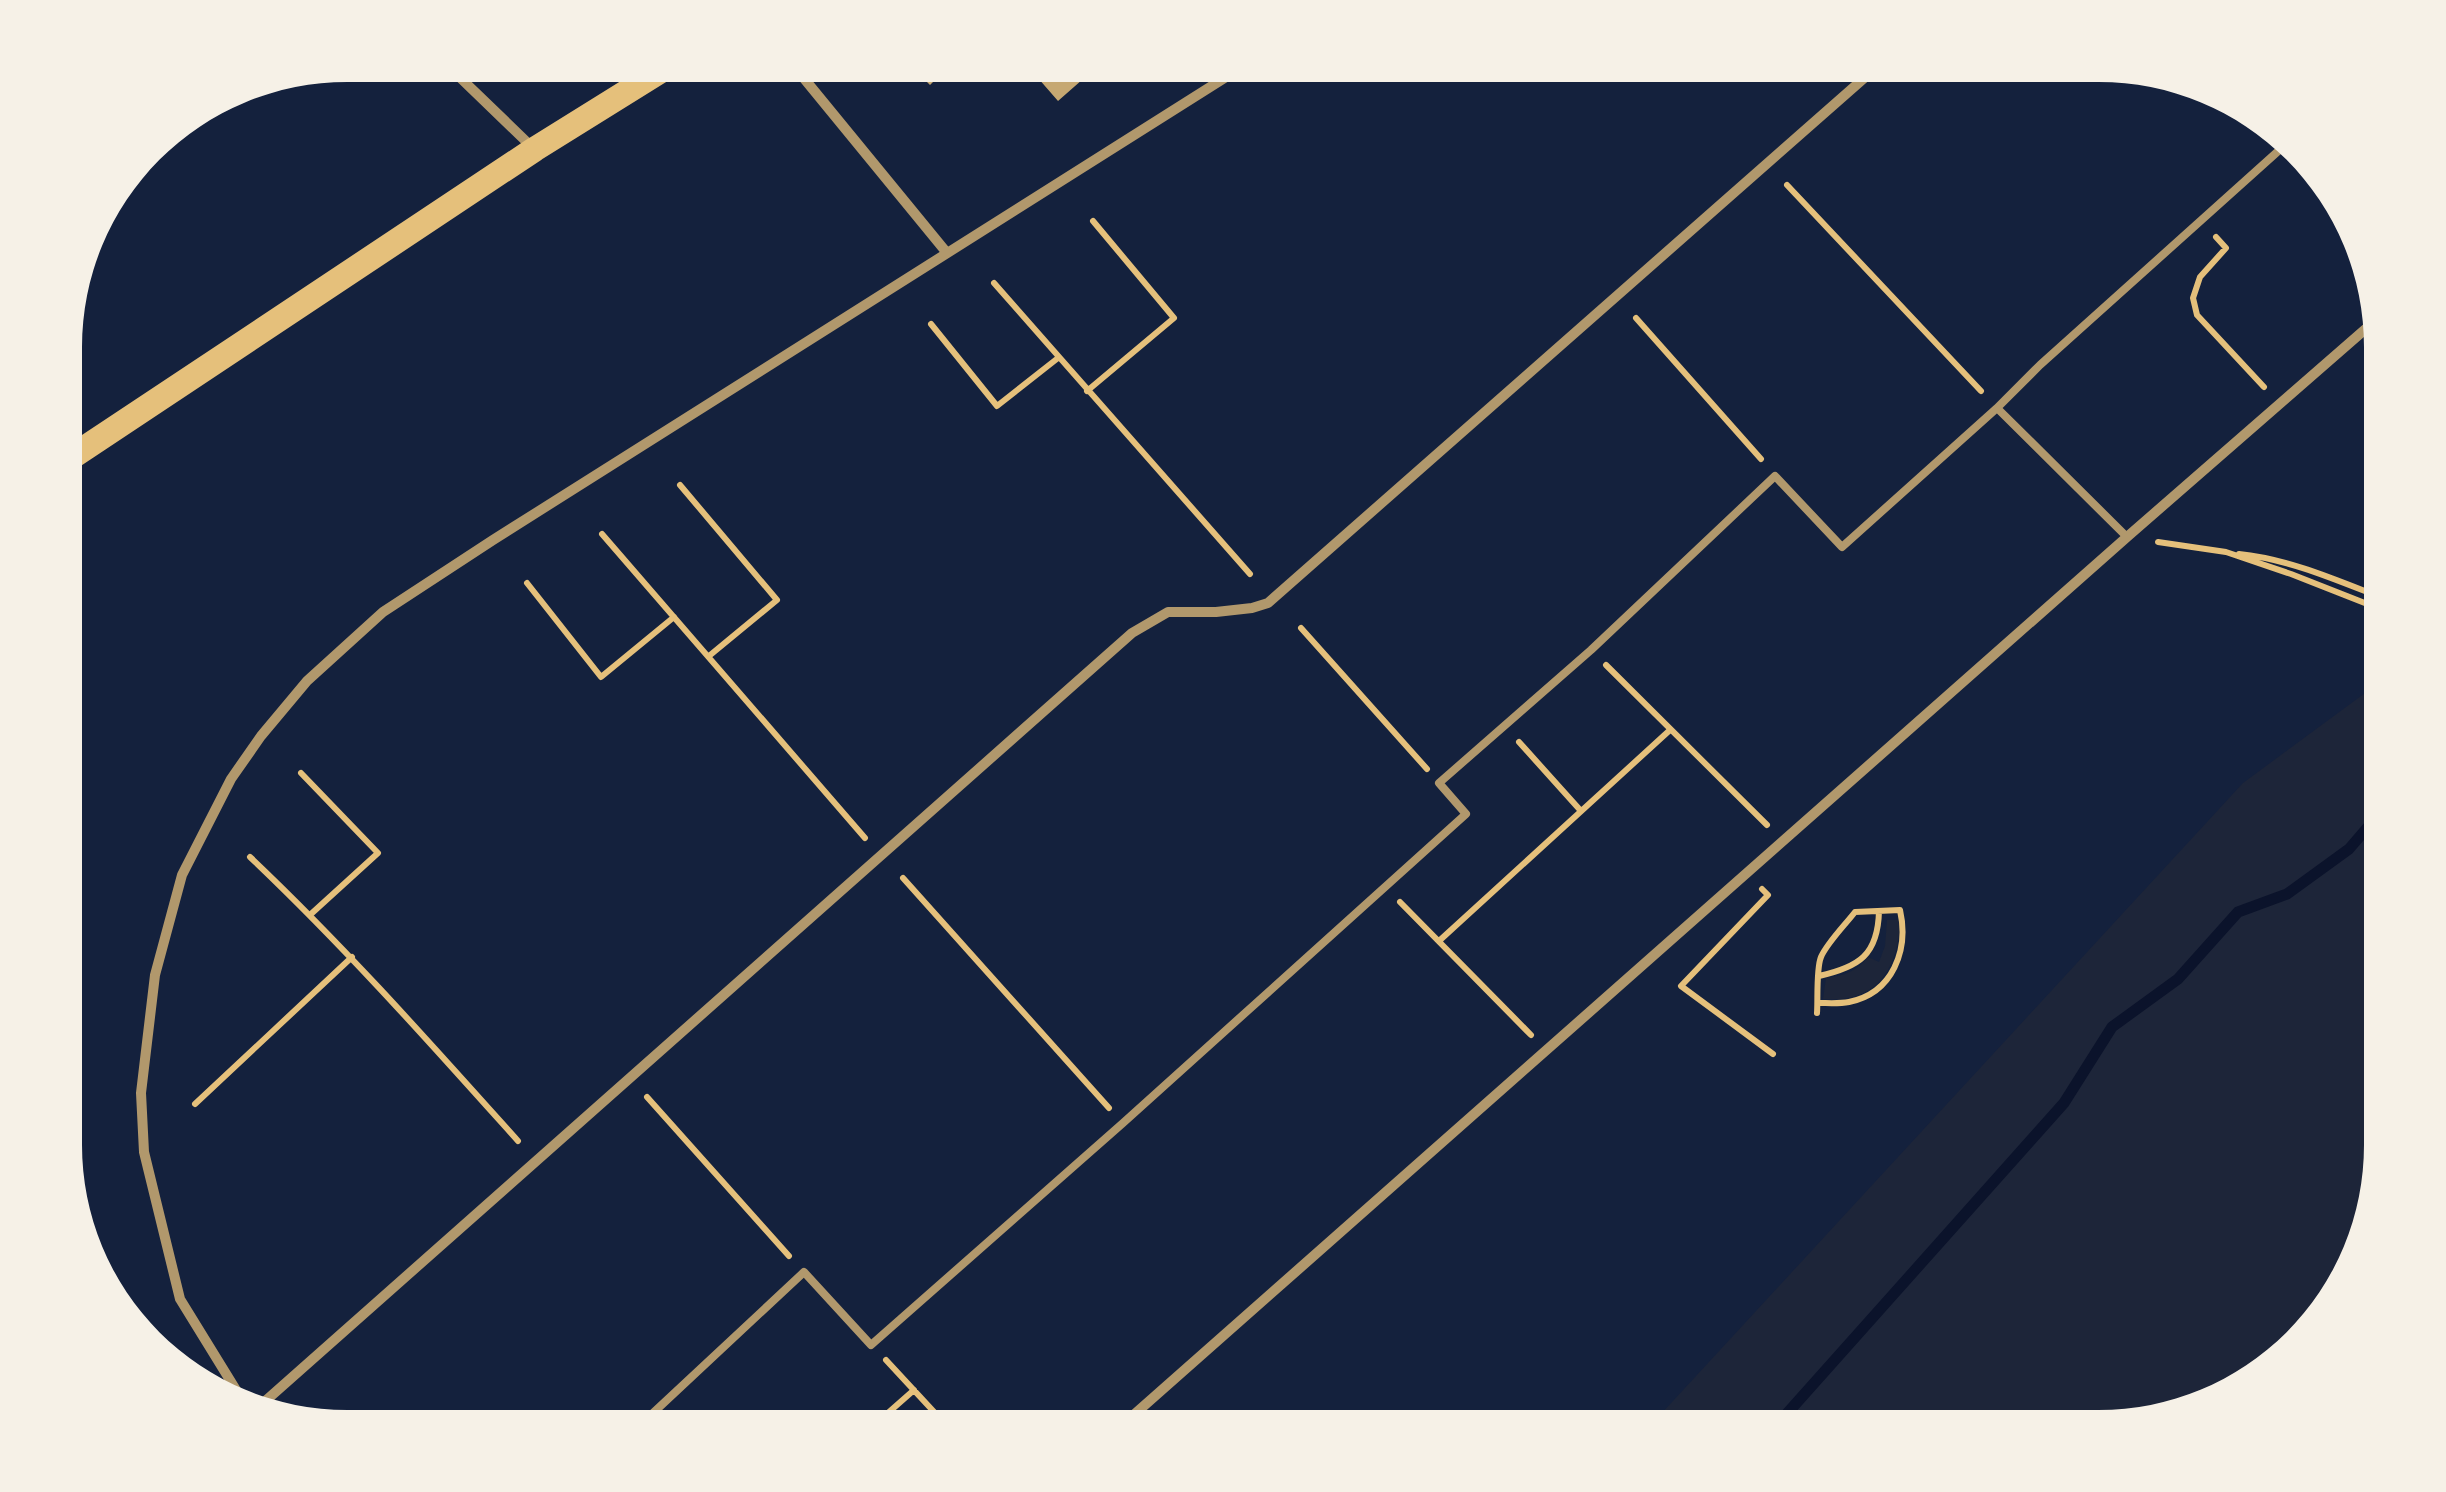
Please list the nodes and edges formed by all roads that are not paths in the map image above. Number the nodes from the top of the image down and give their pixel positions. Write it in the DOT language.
graph roads {
  1 [pos="465,82"];
  2 [pos="643,82"];
  3 [pos="808,82"];
  4 [pos="1218,82"];
  5 [pos="1860,82"];
  6 [pos="535,150"];
  7 [pos="2277,152"];
  8 [pos="947,253"];
  9 [pos="2363,331"];
  10 [pos="1997,408"];
  11 [pos="83,449"];
  12 [pos="2127,537"];
  13 [pos="231,1382"];
  14 [pos="270,1397"];
  15 [pos="656,1410"];
  16 [pos="1140,1410"];
  1 -- 6 [label="street"];
  2 -- 6 [label="main road"];
  3 -- 8 [label="street"];
  4 -- 8 [label="street"];
  5 -- 14 [label="street"];
  6 -- 11 [label="main road"];
  7 -- 10 [label="lane"];
  8 -- 13 [label="street"];
  9 -- 12 [label="street"];
  10 -- 12 [label="lane"];
  10 -- 15 [label="lane"];
  12 -- 16 [label="street"];
}
